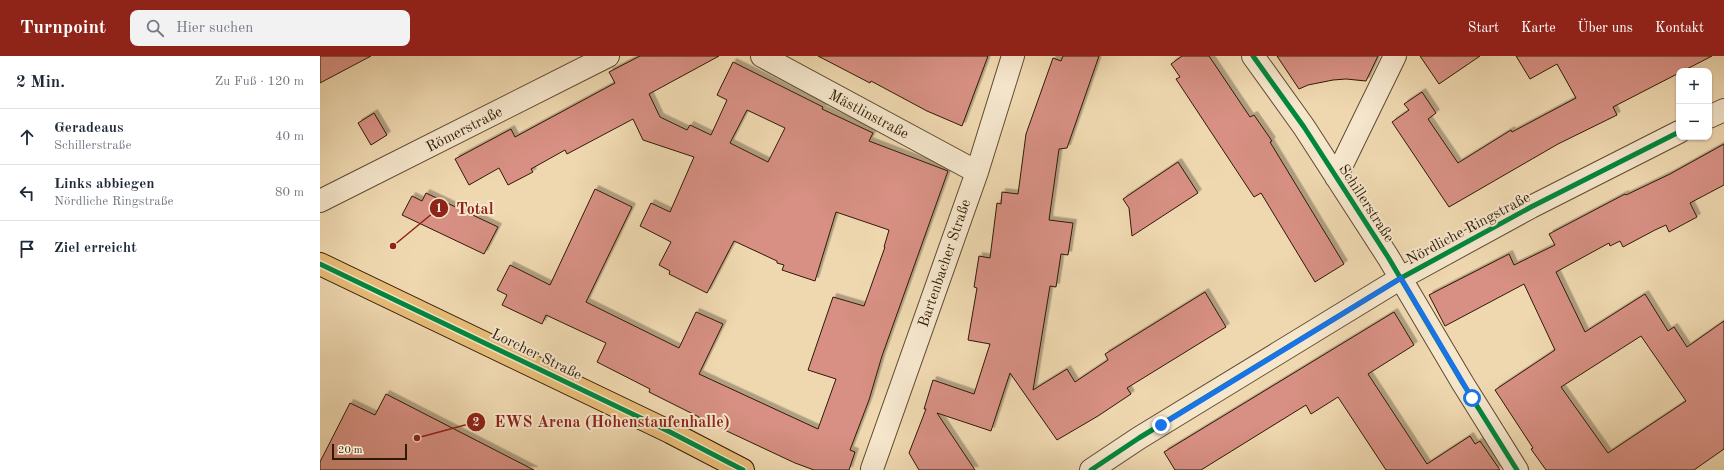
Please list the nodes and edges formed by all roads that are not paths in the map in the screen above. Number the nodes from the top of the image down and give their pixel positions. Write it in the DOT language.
graph roads {
  1 [pos="608,56"];
  2 [pos="762,56"];
  3 [pos="1013,56"];
  4 [pos="1253,56"];
  5 [pos="1395,56"];
  6 [pos="1724,110"];
  7 [pos="1712,116"];
  8 [pos="1676,134"];
  9 [pos="977,172"];
  10 [pos="1336,177"];
  11 [pos="320,201"];
  12 [pos="320,264"];
  13 [pos="1401,278"];
  14 [pos="872,469"];
  15 [pos="743,470"];
  16 [pos="1090,470"];
  17 [pos="1517,470"];
  1 -- 11 [label="street, Römerstraße"];
  2 -- 9 [label="street, Mästlinstraße"];
  3 -- 9 [label="street, Bartenbacher Straße"];
  4 -- 10 [label="street, Schillerstraße"];
  5 -- 10 [label="street"];
  6 -- 7 [label="street"];
  8 -- 13 [label="street, Nördliche Ringstraße"];
  9 -- 14 [label="street, Bartenbacher Straße"];
  10 -- 13 [label="street, Schillerstraße"];
  12 -- 15 [label="main road, Lorcher Straße"];
  13 -- 16 [label="street, Nördliche Ringstraße"];
  13 -- 17 [label="street, Schillerstraße"];
}
